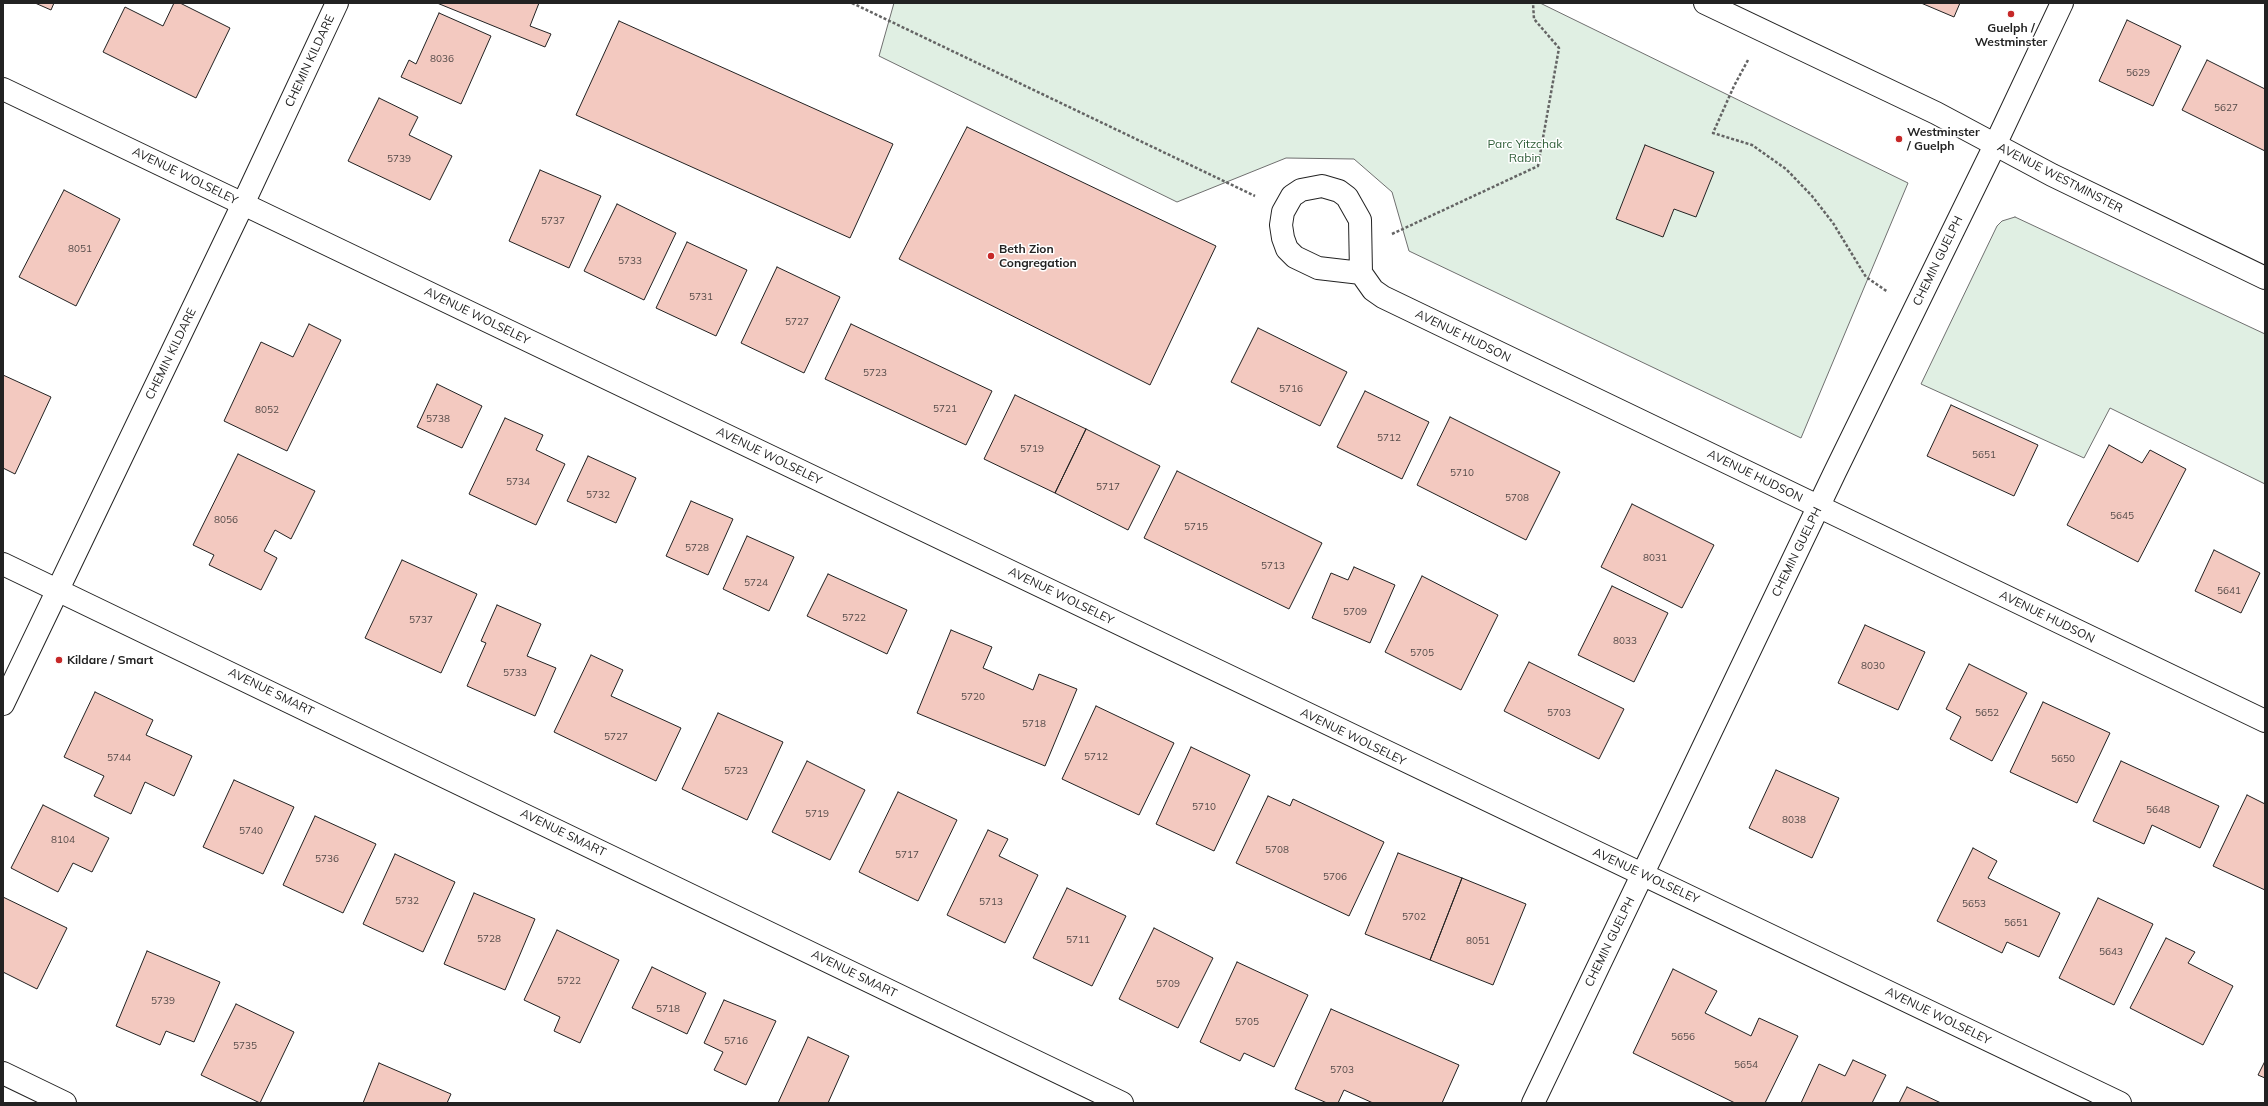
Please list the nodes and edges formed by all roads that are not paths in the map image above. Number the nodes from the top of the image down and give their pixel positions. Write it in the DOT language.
graph roads {
  1 [pos="337,3"];
  2 [pos="1705,3"];
  3 [pos="2062,3"];
  4 [pos="3,89"];
  5 [pos="1995,145"];
  6 [pos="243,204"];
  7 [pos="1361,273"];
  8 [pos="2265,278"];
  9 [pos="1819,506"];
  10 [pos="3,564"];
  11 [pos="58,590"];
  12 [pos="3,704"];
  13 [pos="2265,721"];
  14 [pos="1643,874"];
  15 [pos="3,1073"];
  16 [pos="66,1103"];
  17 [pos="1122,1103"];
  18 [pos="1533,1103"];
  19 [pos="2120,1103"];
  1 -- 6 [label="street, CHEMIN KILDARE"];
  2 -- 5 [label="street, AVENUE WESTMINSTER"];
  3 -- 5 [label="street, CHEMIN GUELPH"];
  4 -- 6 [label="street, AVENUE WOLSELEY"];
  5 -- 8 [label="street, AVENUE WESTMINSTER"];
  5 -- 9 [label="street, CHEMIN GUELPH"];
  6 -- 11 [label="street, CHEMIN KILDARE"];
  6 -- 14 [label="street, AVENUE WOLSELEY"];
  7 -- 7 [label="street"];
  7 -- 9 [label="street, AVENUE HUDSON"];
  9 -- 13 [label="street, AVENUE HUDSON"];
  9 -- 14 [label="street, CHEMIN GUELPH"];
  10 -- 11 [label="street, AVENUE SMART"];
  11 -- 12 [label="street, CHEMIN KILDARE"];
  11 -- 17 [label="street, AVENUE SMART"];
  14 -- 18 [label="street, CHEMIN GUELPH"];
  14 -- 19 [label="street, AVENUE WOLSELEY"];
  15 -- 16 [label="street"];
}
